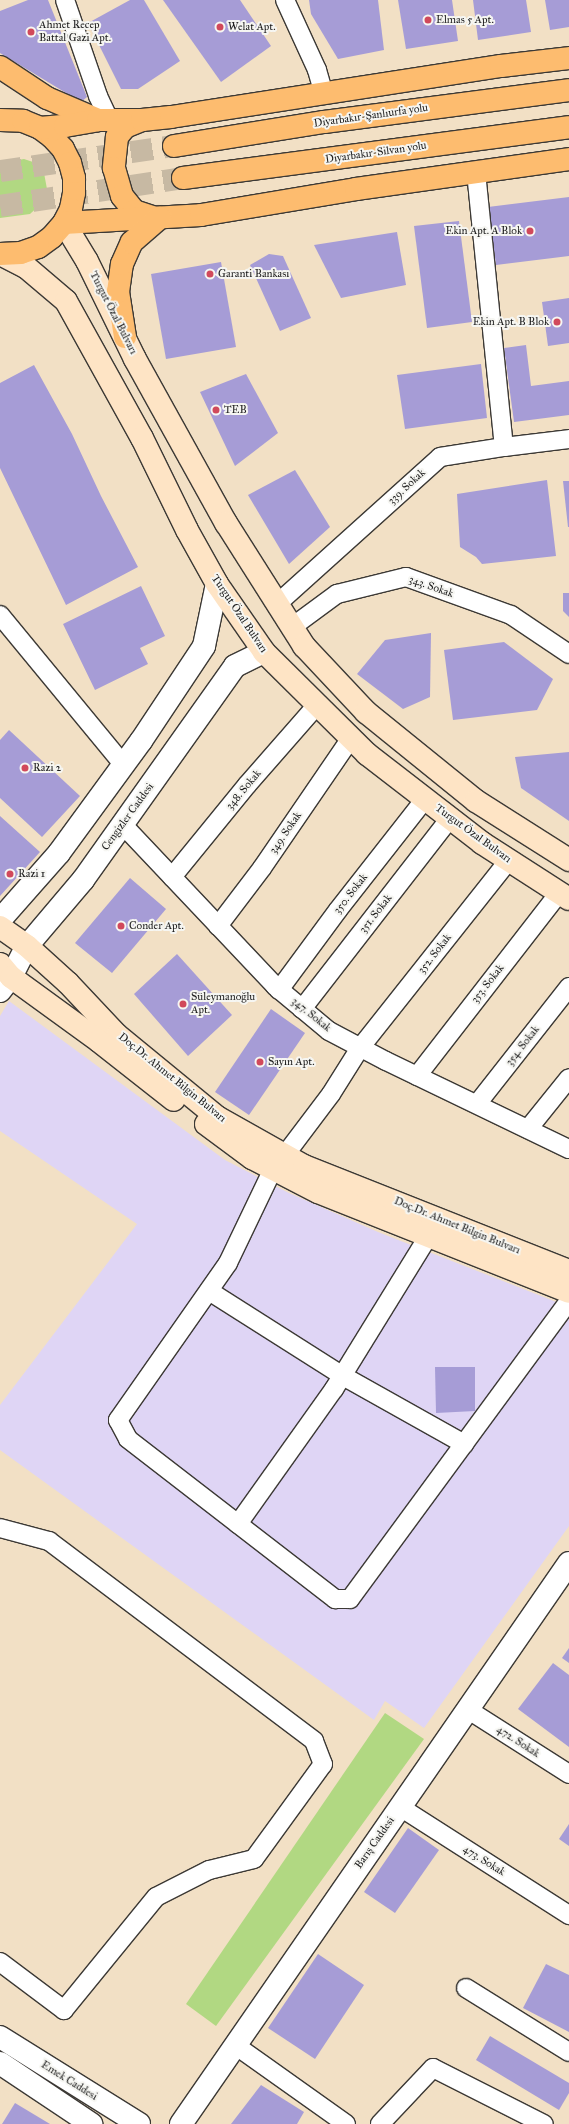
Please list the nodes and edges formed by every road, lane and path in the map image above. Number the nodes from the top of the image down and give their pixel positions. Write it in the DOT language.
graph roads {
  1 [pos="64,0"];
  2 [pos="285,0"];
  3 [pos="569,58"];
  4 [pos="0,67"];
  5 [pos="569,90"];
  6 [pos="324,94"];
  7 [pos="2,118"];
  8 [pos="104,120"];
  9 [pos="142,120"];
  10 [pos="569,127"];
  11 [pos="40,128"];
  12 [pos="174,146"];
  13 [pos="569,159"];
  14 [pos="476,172"];
  15 [pos="183,178"];
  16 [pos="160,218"];
  17 [pos="64,223"];
  18 [pos="0,254"];
  19 [pos="125,337"];
  20 [pos="569,439"];
  21 [pos="504,447"];
  22 [pos="217,584"];
  23 [pos="277,604"];
  24 [pos="1,618"];
  25 [pos="292,627"];
  26 [pos="264,652"];
  27 [pos="569,654"];
  28 [pos="318,704"];
  29 [pos="351,738"];
  30 [pos="123,764"];
  31 [pos="425,799"];
  32 [pos="450,818"];
  33 [pos="123,824"];
  34 [pos="509,860"];
  35 [pos="569,860"];
  36 [pos="172,877"];
  37 [pos="564,896"];
  38 [pos="0,920"];
  39 [pos="218,926"];
  40 [pos="0,927"];
  41 [pos="27,946"];
  42 [pos="4,977"];
  43 [pos="569,987"];
  44 [pos="279,990"];
  45 [pos="302,1008"];
  46 [pos="360,1048"];
  47 [pos="416,1076"];
  48 [pos="569,1078"];
  49 [pos="477,1104"];
  50 [pos="528,1129"];
  51 [pos="569,1149"];
  52 [pos="279,1162"];
  53 [pos="428,1237"];
  54 [pos="569,1271"];
  55 [pos="209,1291"];
  56 [pos="569,1292"];
  57 [pos="569,1301"];
  58 [pos="343,1376"];
  59 [pos="464,1444"];
  60 [pos="238,1524"];
  61 [pos="0,1528"];
  62 [pos="566,1573"];
  63 [pos="467,1709"];
  64 [pos="569,1774"];
  65 [pos="400,1807"];
  66 [pos="569,1915"];
  67 [pos="0,1962"];
  68 [pos="466,1988"];
  69 [pos="0,2037"];
  70 [pos="235,2046"];
  71 [pos="569,2052"];
  72 [pos="0,2063"];
  73 [pos="91,2124"];
  74 [pos="139,2124"];
  75 [pos="181,2124"];
  76 [pos="346,2124"];
  77 [pos="380,2124"];
  78 [pos="544,2124"];
  1 -- 8 [label="street"];
  2 -- 6 [label="street"];
  3 -- 6 [label="main road"];
  4 -- 8 [label="main road"];
  5 -- 12 [label="main road, Diyarbakır-Şanlıurfa yolu"];
  6 -- 9 [label="main road"];
  7 -- 11 [label="main road"];
  8 -- 9 [label="main road"];
  8 -- 11 [label="main road"];
  9 -- 16 [label="main road"];
  10 -- 15 [label="main road, Diyarbakır-Silvan yolu"];
  11 -- 17 [label="main road"];
  13 -- 14 [label="main road"];
  14 -- 16 [label="main road"];
  14 -- 21 [label="street"];
  16 -- 17 [label="main road"];
  16 -- 19 [label="main road"];
  17 -- 18 [label="main road"];
  17 -- 19 [label="main road, Turgut Özal Bulvarı"];
  18 -- 22 [label="main road, Turgut Özal Bulvarı"];
  19 -- 23 [label="main road, Turgut Özal Bulvarı"];
  20 -- 21 [label="street, 339. Sokak"];
  21 -- 23 [label="street, 339. Sokak"];
  22 -- 26 [label="main road, Turgut Özal Bulvarı"];
  22 -- 30 [label="street"];
  23 -- 25 [label="main road, Turgut Özal Bulvarı"];
  24 -- 30 [label="street"];
  25 -- 27 [label="street, 343. Sokak"];
  25 -- 35 [label="main road, Turgut Özal Bulvarı"];
  26 -- 28 [label="main road, Turgut Özal Bulvarı"];
  26 -- 33 [label="street, Cengizler Caddesi"];
  28 -- 29 [label="main road, Turgut Özal Bulvarı"];
  28 -- 36 [label="street, 348. Sokak"];
  29 -- 31 [label="main road, Turgut Özal Bulvarı"];
  29 -- 39 [label="street, 349. Sokak"];
  30 -- 38 [label="street"];
  31 -- 32 [label="main road, Turgut Özal Bulvarı"];
  31 -- 44 [label="street, 350. Sokak"];
  32 -- 34 [label="main road, Turgut Özal Bulvarı"];
  32 -- 45 [label="street, 351. Sokak"];
  33 -- 36 [label="street, 347. Sokak"];
  33 -- 41 [label="street, Cengizler Caddesi"];
  34 -- 37 [label="main road, Turgut Özal Bulvarı"];
  34 -- 46 [label="street, 352. Sokak"];
  36 -- 39 [label="street, 347. Sokak"];
  37 -- 47 [label="street, 353. Sokak"];
  39 -- 44 [label="street, 347. Sokak"];
  40 -- 41 [label="main road, Doç.Dr. Ahmet Bilgin Bulvarı"];
  41 -- 42 [label="street, Cengizler Caddesi"];
  41 -- 52 [label="main road, Doç.Dr. Ahmet Bilgin Bulvarı"];
  42 -- 52 [label="main road, Doç.Dr. Ahmet Bilgin Bulvarı"];
  43 -- 49 [label="street, 354. Sokak"];
  44 -- 45 [label="street, 347. Sokak"];
  45 -- 46 [label="street, 347. Sokak"];
  46 -- 47 [label="street, 347. Sokak"];
  46 -- 52 [label="street, 352. Sokak"];
  47 -- 49 [label="street, 347. Sokak"];
  48 -- 50 [label="street"];
  49 -- 50 [label="street, 347. Sokak"];
  50 -- 51 [label="street, 347. Sokak"];
  52 -- 53 [label="main road, Doç.Dr. Ahmet Bilgin Bulvarı"];
  52 -- 54 [label="main road, Doç.Dr. Ahmet Bilgin Bulvarı"];
  52 -- 55 [label="street, 352. Sokak"];
  53 -- 56 [label="main road, Doç.Dr. Ahmet Bilgin Bulvarı"];
  53 -- 58 [label="street"];
  55 -- 58 [label="street"];
  55 -- 60 [label="street, 352. Sokak"];
  57 -- 59 [label="street"];
  58 -- 59 [label="street"];
  58 -- 60 [label="street"];
  59 -- 60 [label="street"];
  61 -- 67 [label="street"];
  62 -- 63 [label="street, Barış Caddesi"];
  63 -- 64 [label="street, 472. Sokak"];
  63 -- 65 [label="street, Barış Caddesi"];
  65 -- 66 [label="street, 473. Sokak"];
  65 -- 70 [label="street, Barış Caddesi"];
  68 -- 71 [label="street"];
  69 -- 74 [label="street, Emek Caddesi"];
  70 -- 75 [label="street, Barış Caddesi"];
  70 -- 76 [label="street"];
  72 -- 73 [label="street, Emek Caddesi"];
  77 -- 78 [label="street"];
}
